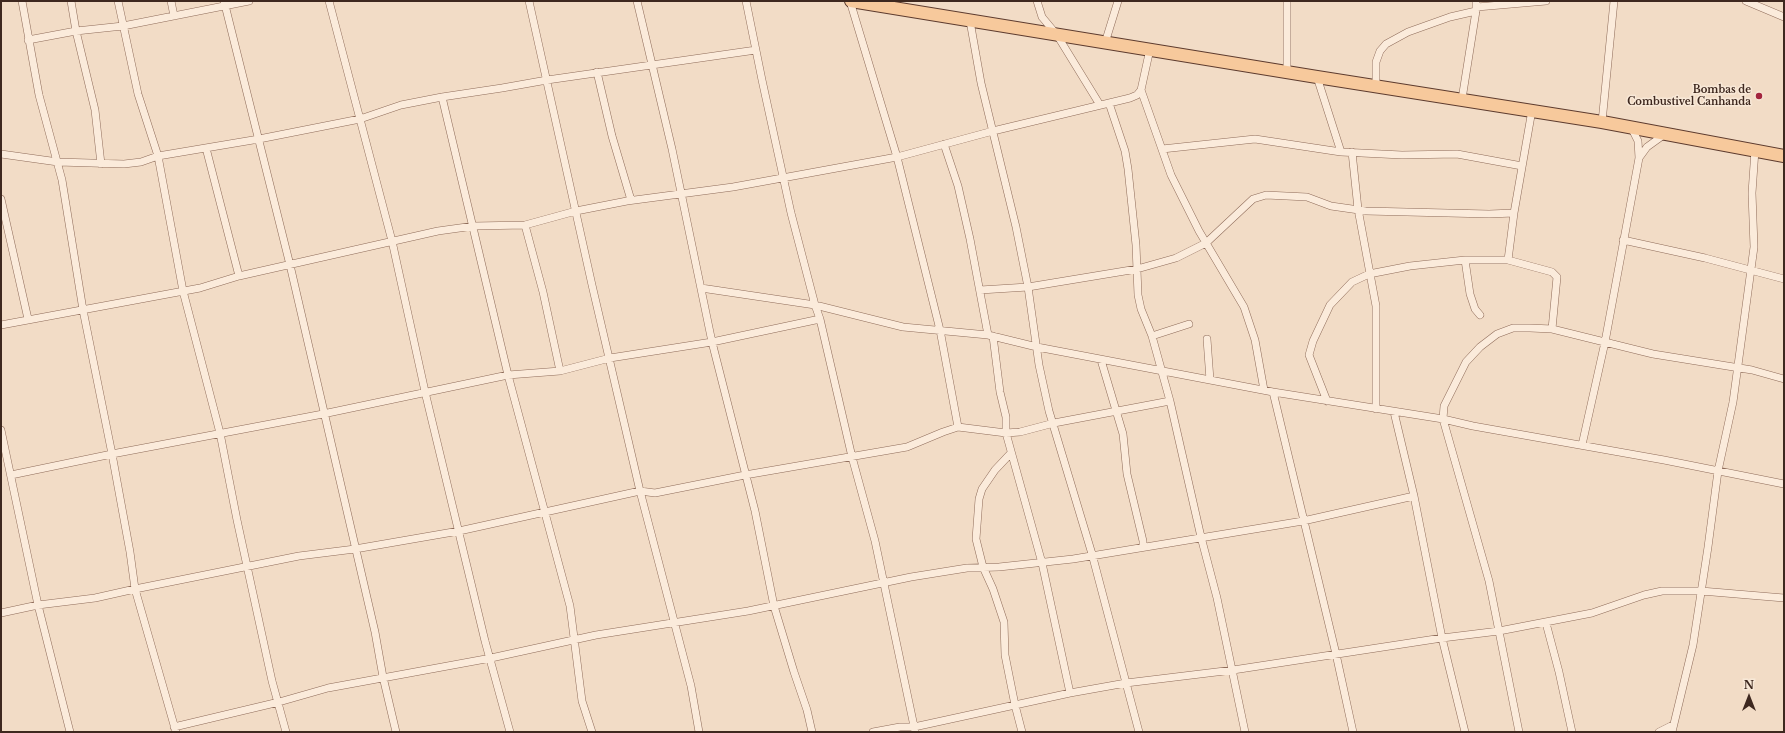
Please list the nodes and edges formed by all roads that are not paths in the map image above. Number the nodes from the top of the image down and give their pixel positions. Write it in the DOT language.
graph roads {
  1 [pos="22,1"];
  2 [pos="71,1"];
  3 [pos="118,1"];
  4 [pos="171,1"];
  5 [pos="249,1"];
  6 [pos="329,1"];
  7 [pos="529,1"];
  8 [pos="637,1"];
  9 [pos="746,1"];
  10 [pos="851,1"];
  11 [pos="1037,1"];
  12 [pos="1118,1"];
  13 [pos="1287,1"];
  14 [pos="1546,1"];
  15 [pos="1614,1"];
  16 [pos="1746,1"];
  17 [pos="225,3"];
  18 [pos="1476,6"];
  19 [pos="174,16"];
  20 [pos="1784,17"];
  21 [pos="970,21"];
  22 [pos="123,26"];
  23 [pos="76,31"];
  24 [pos="1057,35"];
  25 [pos="28,40"];
  26 [pos="1105,43"];
  27 [pos="1150,49"];
  28 [pos="756,50"];
  29 [pos="652,64"];
  30 [pos="597,72"];
  31 [pos="1287,72"];
  32 [pos="1317,77"];
  33 [pos="547,80"];
  34 [pos="1376,86"];
  35 [pos="1141,90"];
  36 [pos="442,97"];
  37 [pos="1462,99"];
  38 [pos="1109,103"];
  39 [pos="1100,105"];
  40 [pos="1532,110"];
  41 [pos="360,119"];
  42 [pos="1602,122"];
  43 [pos="1631,127"];
  44 [pos="993,131"];
  45 [pos="1666,134"];
  46 [pos="259,139"];
  47 [pos="944,144"];
  48 [pos="206,148"];
  49 [pos="1162,149"];
  50 [pos="1755,150"];
  51 [pos="1341,152"];
  52 [pos="1352,152"];
  53 [pos="1,154"];
  54 [pos="158,156"];
  55 [pos="1784,156"];
  56 [pos="897,158"];
  57 [pos="1639,158"];
  58 [pos="58,162"];
  59 [pos="101,164"];
  60 [pos="1522,166"];
  61 [pos="783,178"];
  62 [pos="681,194"];
  63 [pos="1,199"];
  64 [pos="631,200"];
  65 [pos="1358,209"];
  66 [pos="576,211"];
  67 [pos="1514,212"];
  68 [pos="525,225"];
  69 [pos="474,226"];
  70 [pos="1623,240"];
  71 [pos="392,241"];
  72 [pos="1206,242"];
  73 [pos="1465,260"];
  74 [pos="1508,260"];
  75 [pos="290,265"];
  76 [pos="1137,269"];
  77 [pos="1752,271"];
  78 [pos="1369,274"];
  79 [pos="239,276"];
  80 [pos="1784,279"];
  81 [pos="1028,287"];
  82 [pos="701,288"];
  83 [pos="980,290"];
  84 [pos="183,291"];
  85 [pos="815,305"];
  86 [pos="83,310"];
  87 [pos="1480,315"];
  88 [pos="28,319"];
  89 [pos="820,319"];
  90 [pos="1189,324"];
  91 [pos="1,325"];
  92 [pos="940,330"];
  93 [pos="1552,330"];
  94 [pos="991,336"];
  95 [pos="1152,336"];
  96 [pos="1207,339"];
  97 [pos="712,342"];
  98 [pos="1604,342"];
  99 [pos="1037,347"];
  100 [pos="610,358"];
  101 [pos="1101,360"];
  102 [pos="1737,368"];
  103 [pos="560,371"];
  104 [pos="1161,371"];
  105 [pos="508,375"];
  106 [pos="1784,379"];
  107 [pos="1210,380"];
  108 [pos="1264,390"];
  109 [pos="425,392"];
  110 [pos="1273,392"];
  111 [pos="1170,401"];
  112 [pos="1327,401"];
  113 [pos="1376,408"];
  114 [pos="1117,411"];
  115 [pos="1394,412"];
  116 [pos="323,414"];
  117 [pos="1443,419"];
  118 [pos="1054,423"];
  119 [pos="958,427"];
  120 [pos="1,430"];
  121 [pos="220,433"];
  122 [pos="1006,433"];
  123 [pos="1582,445"];
  124 [pos="1011,453"];
  125 [pos="112,454"];
  126 [pos="852,457"];
  127 [pos="1718,471"];
  128 [pos="11,475"];
  129 [pos="746,475"];
  130 [pos="1784,484"];
  131 [pos="640,490"];
  132 [pos="1414,496"];
  133 [pos="544,511"];
  134 [pos="1303,521"];
  135 [pos="459,531"];
  136 [pos="1201,538"];
  137 [pos="1143,547"];
  138 [pos="355,549"];
  139 [pos="1092,554"];
  140 [pos="1042,563"];
  141 [pos="247,566"];
  142 [pos="983,567"];
  143 [pos="885,583"];
  144 [pos="135,589"];
  145 [pos="1701,591"];
  146 [pos="1784,598"];
  147 [pos="38,605"];
  148 [pos="774,606"];
  149 [pos="1,613"];
  150 [pos="1546,623"];
  151 [pos="674,624"];
  152 [pos="1499,631"];
  153 [pos="1442,638"];
  154 [pos="575,640"];
  155 [pos="1336,654"];
  156 [pos="491,658"];
  157 [pos="1233,670"];
  158 [pos="383,677"];
  159 [pos="1126,683"];
  160 [pos="1070,693"];
  161 [pos="279,702"];
  162 [pos="1015,705"];
  163 [pos="1672,728"];
  164 [pos="175,730"];
  165 [pos="915,730"];
  166 [pos="70,732"];
  167 [pos="286,732"];
  168 [pos="396,732"];
  169 [pos="510,732"];
  170 [pos="592,732"];
  171 [pos="699,732"];
  172 [pos="812,732"];
  173 [pos="873,732"];
  174 [pos="1022,732"];
  175 [pos="1139,732"];
  176 [pos="1245,732"];
  177 [pos="1353,732"];
  178 [pos="1465,732"];
  179 [pos="1519,732"];
  180 [pos="1572,732"];
  181 [pos="1659,732"];
  1 -- 25 [label="street"];
  2 -- 23 [label="street"];
  3 -- 22 [label="street"];
  4 -- 19 [label="street"];
  5 -- 17 [label="street"];
  6 -- 41 [label="street"];
  7 -- 33 [label="street"];
  8 -- 29 [label="street"];
  9 -- 28 [label="street"];
  10 -- 21 [label="main road"];
  10 -- 56 [label="street"];
  11 -- 24 [label="street"];
  12 -- 26 [label="street"];
  13 -- 31 [label="street"];
  14 -- 18 [label="street"];
  15 -- 42 [label="street"];
  16 -- 20 [label="street"];
  17 -- 19 [label="street"];
  17 -- 46 [label="street"];
  18 -- 34 [label="street"];
  18 -- 37 [label="street"];
  19 -- 22 [label="street"];
  21 -- 24 [label="main road"];
  21 -- 44 [label="street"];
  22 -- 23 [label="street"];
  22 -- 54 [label="street"];
  23 -- 25 [label="street"];
  23 -- 59 [label="street"];
  24 -- 26 [label="main road"];
  24 -- 39 [label="street"];
  25 -- 58 [label="street"];
  26 -- 27 [label="main road"];
  27 -- 31 [label="main road"];
  27 -- 35 [label="street"];
  28 -- 29 [label="street"];
  28 -- 61 [label="street"];
  29 -- 30 [label="street"];
  29 -- 62 [label="street"];
  30 -- 33 [label="street"];
  30 -- 64 [label="street"];
  31 -- 32 [label="main road"];
  32 -- 34 [label="main road"];
  32 -- 51 [label="street"];
  33 -- 36 [label="street"];
  33 -- 66 [label="street"];
  34 -- 37 [label="main road"];
  35 -- 38 [label="street"];
  35 -- 49 [label="street"];
  36 -- 41 [label="street"];
  36 -- 69 [label="street"];
  37 -- 40 [label="main road"];
  38 -- 39 [label="street"];
  38 -- 76 [label="street"];
  39 -- 44 [label="street"];
  40 -- 42 [label="main road"];
  40 -- 60 [label="street"];
  41 -- 46 [label="street"];
  41 -- 71 [label="street"];
  42 -- 43 [label="main road"];
  43 -- 45 [label="main road"];
  43 -- 57 [label="street"];
  44 -- 47 [label="street"];
  44 -- 81 [label="street"];
  45 -- 50 [label="main road"];
  45 -- 57 [label="street"];
  46 -- 48 [label="street"];
  46 -- 75 [label="street"];
  47 -- 56 [label="street"];
  47 -- 83 [label="street"];
  48 -- 54 [label="street"];
  48 -- 79 [label="street"];
  49 -- 51 [label="street"];
  49 -- 72 [label="street"];
  50 -- 55 [label="main road"];
  50 -- 77 [label="street"];
  51 -- 52 [label="street"];
  52 -- 60 [label="street"];
  52 -- 65 [label="street"];
  53 -- 58 [label="street"];
  54 -- 59 [label="street"];
  54 -- 84 [label="street"];
  56 -- 61 [label="street"];
  56 -- 92 [label="street"];
  57 -- 70 [label="street"];
  58 -- 59 [label="street"];
  58 -- 86 [label="street"];
  60 -- 67 [label="street"];
  61 -- 62 [label="street"];
  61 -- 85 [label="street"];
  62 -- 64 [label="street"];
  62 -- 82 [label="street"];
  63 -- 88 [label="street"];
  64 -- 66 [label="street"];
  65 -- 67 [label="street"];
  65 -- 72 [label="street"];
  65 -- 78 [label="street"];
  66 -- 68 [label="street"];
  66 -- 100 [label="street"];
  67 -- 74 [label="street"];
  68 -- 69 [label="street"];
  68 -- 103 [label="street"];
  69 -- 71 [label="street"];
  69 -- 105 [label="street"];
  70 -- 77 [label="street"];
  70 -- 98 [label="street"];
  71 -- 75 [label="street"];
  71 -- 109 [label="street"];
  72 -- 76 [label="street"];
  72 -- 108 [label="street"];
  73 -- 74 [label="street"];
  73 -- 78 [label="street"];
  73 -- 87 [label="street"];
  74 -- 93 [label="street"];
  75 -- 79 [label="street"];
  75 -- 116 [label="street"];
  76 -- 81 [label="street"];
  76 -- 95 [label="street"];
  77 -- 80 [label="street"];
  77 -- 102 [label="street"];
  78 -- 112 [label="street"];
  78 -- 113 [label="street"];
  79 -- 84 [label="street"];
  81 -- 83 [label="street"];
  81 -- 99 [label="street"];
  82 -- 85 [label="street"];
  82 -- 97 [label="street"];
  83 -- 94 [label="street"];
  84 -- 86 [label="street"];
  84 -- 121 [label="street"];
  85 -- 89 [label="street"];
  85 -- 92 [label="street"];
  86 -- 88 [label="street"];
  86 -- 125 [label="street"];
  88 -- 91 [label="street"];
  89 -- 97 [label="street"];
  89 -- 126 [label="street"];
  90 -- 95 [label="street"];
  92 -- 94 [label="street"];
  92 -- 119 [label="street"];
  93 -- 98 [label="street"];
  93 -- 117 [label="street"];
  94 -- 99 [label="street"];
  94 -- 122 [label="street"];
  95 -- 104 [label="street"];
  96 -- 107 [label="street"];
  97 -- 100 [label="street"];
  97 -- 129 [label="street"];
  98 -- 102 [label="street"];
  98 -- 123 [label="street"];
  99 -- 101 [label="street"];
  99 -- 118 [label="street"];
  100 -- 103 [label="street"];
  100 -- 131 [label="street"];
  101 -- 104 [label="street"];
  101 -- 114 [label="street"];
  102 -- 106 [label="street"];
  102 -- 127 [label="street"];
  103 -- 105 [label="street"];
  104 -- 107 [label="street"];
  104 -- 111 [label="street"];
  105 -- 109 [label="street"];
  105 -- 133 [label="street"];
  107 -- 108 [label="street"];
  108 -- 110 [label="street"];
  109 -- 116 [label="street"];
  109 -- 135 [label="street"];
  110 -- 112 [label="street"];
  110 -- 134 [label="street"];
  111 -- 114 [label="street"];
  111 -- 136 [label="street"];
  112 -- 113 [label="street"];
  113 -- 115 [label="street"];
  114 -- 118 [label="street"];
  114 -- 137 [label="street"];
  115 -- 117 [label="street"];
  115 -- 132 [label="street"];
  116 -- 121 [label="street"];
  116 -- 138 [label="street"];
  117 -- 123 [label="street"];
  117 -- 152 [label="street"];
  118 -- 122 [label="street"];
  118 -- 139 [label="street"];
  119 -- 122 [label="street"];
  119 -- 126 [label="street"];
  120 -- 128 [label="street"];
  121 -- 125 [label="street"];
  121 -- 141 [label="street"];
  122 -- 124 [label="street"];
  123 -- 127 [label="street"];
  124 -- 140 [label="street"];
  124 -- 142 [label="street"];
  125 -- 128 [label="street"];
  125 -- 144 [label="street"];
  126 -- 129 [label="street"];
  126 -- 143 [label="street"];
  127 -- 130 [label="street"];
  127 -- 145 [label="street"];
  128 -- 147 [label="street"];
  129 -- 131 [label="street"];
  129 -- 148 [label="street"];
  131 -- 133 [label="street"];
  131 -- 151 [label="street"];
  132 -- 134 [label="street"];
  132 -- 153 [label="street"];
  133 -- 135 [label="street"];
  133 -- 154 [label="street"];
  134 -- 136 [label="street"];
  134 -- 155 [label="street"];
  135 -- 138 [label="street"];
  135 -- 156 [label="street"];
  136 -- 137 [label="street"];
  136 -- 157 [label="street"];
  137 -- 139 [label="street"];
  138 -- 141 [label="street"];
  138 -- 158 [label="street"];
  139 -- 140 [label="street"];
  139 -- 159 [label="street"];
  140 -- 142 [label="street"];
  140 -- 160 [label="street"];
  141 -- 144 [label="street"];
  141 -- 161 [label="street"];
  142 -- 143 [label="street"];
  142 -- 162 [label="street"];
  143 -- 148 [label="street"];
  143 -- 165 [label="street"];
  144 -- 147 [label="street"];
  144 -- 164 [label="street"];
  145 -- 146 [label="street"];
  145 -- 150 [label="street"];
  145 -- 163 [label="street"];
  147 -- 149 [label="street"];
  147 -- 166 [label="street"];
  148 -- 151 [label="street"];
  148 -- 172 [label="street"];
  150 -- 152 [label="street"];
  150 -- 180 [label="street"];
  151 -- 154 [label="street"];
  151 -- 171 [label="street"];
  152 -- 153 [label="street"];
  152 -- 179 [label="street"];
  153 -- 155 [label="street"];
  153 -- 178 [label="street"];
  154 -- 156 [label="street"];
  154 -- 170 [label="street"];
  155 -- 157 [label="street"];
  155 -- 177 [label="street"];
  156 -- 158 [label="street"];
  156 -- 169 [label="street"];
  157 -- 159 [label="street"];
  157 -- 176 [label="street"];
  158 -- 161 [label="street"];
  158 -- 168 [label="street"];
  159 -- 160 [label="street"];
  159 -- 175 [label="street"];
  160 -- 162 [label="street"];
  161 -- 164 [label="street"];
  161 -- 167 [label="street"];
  162 -- 165 [label="street"];
  162 -- 174 [label="street"];
  163 -- 181 [label="street"];
  165 -- 173 [label="street"];
}
